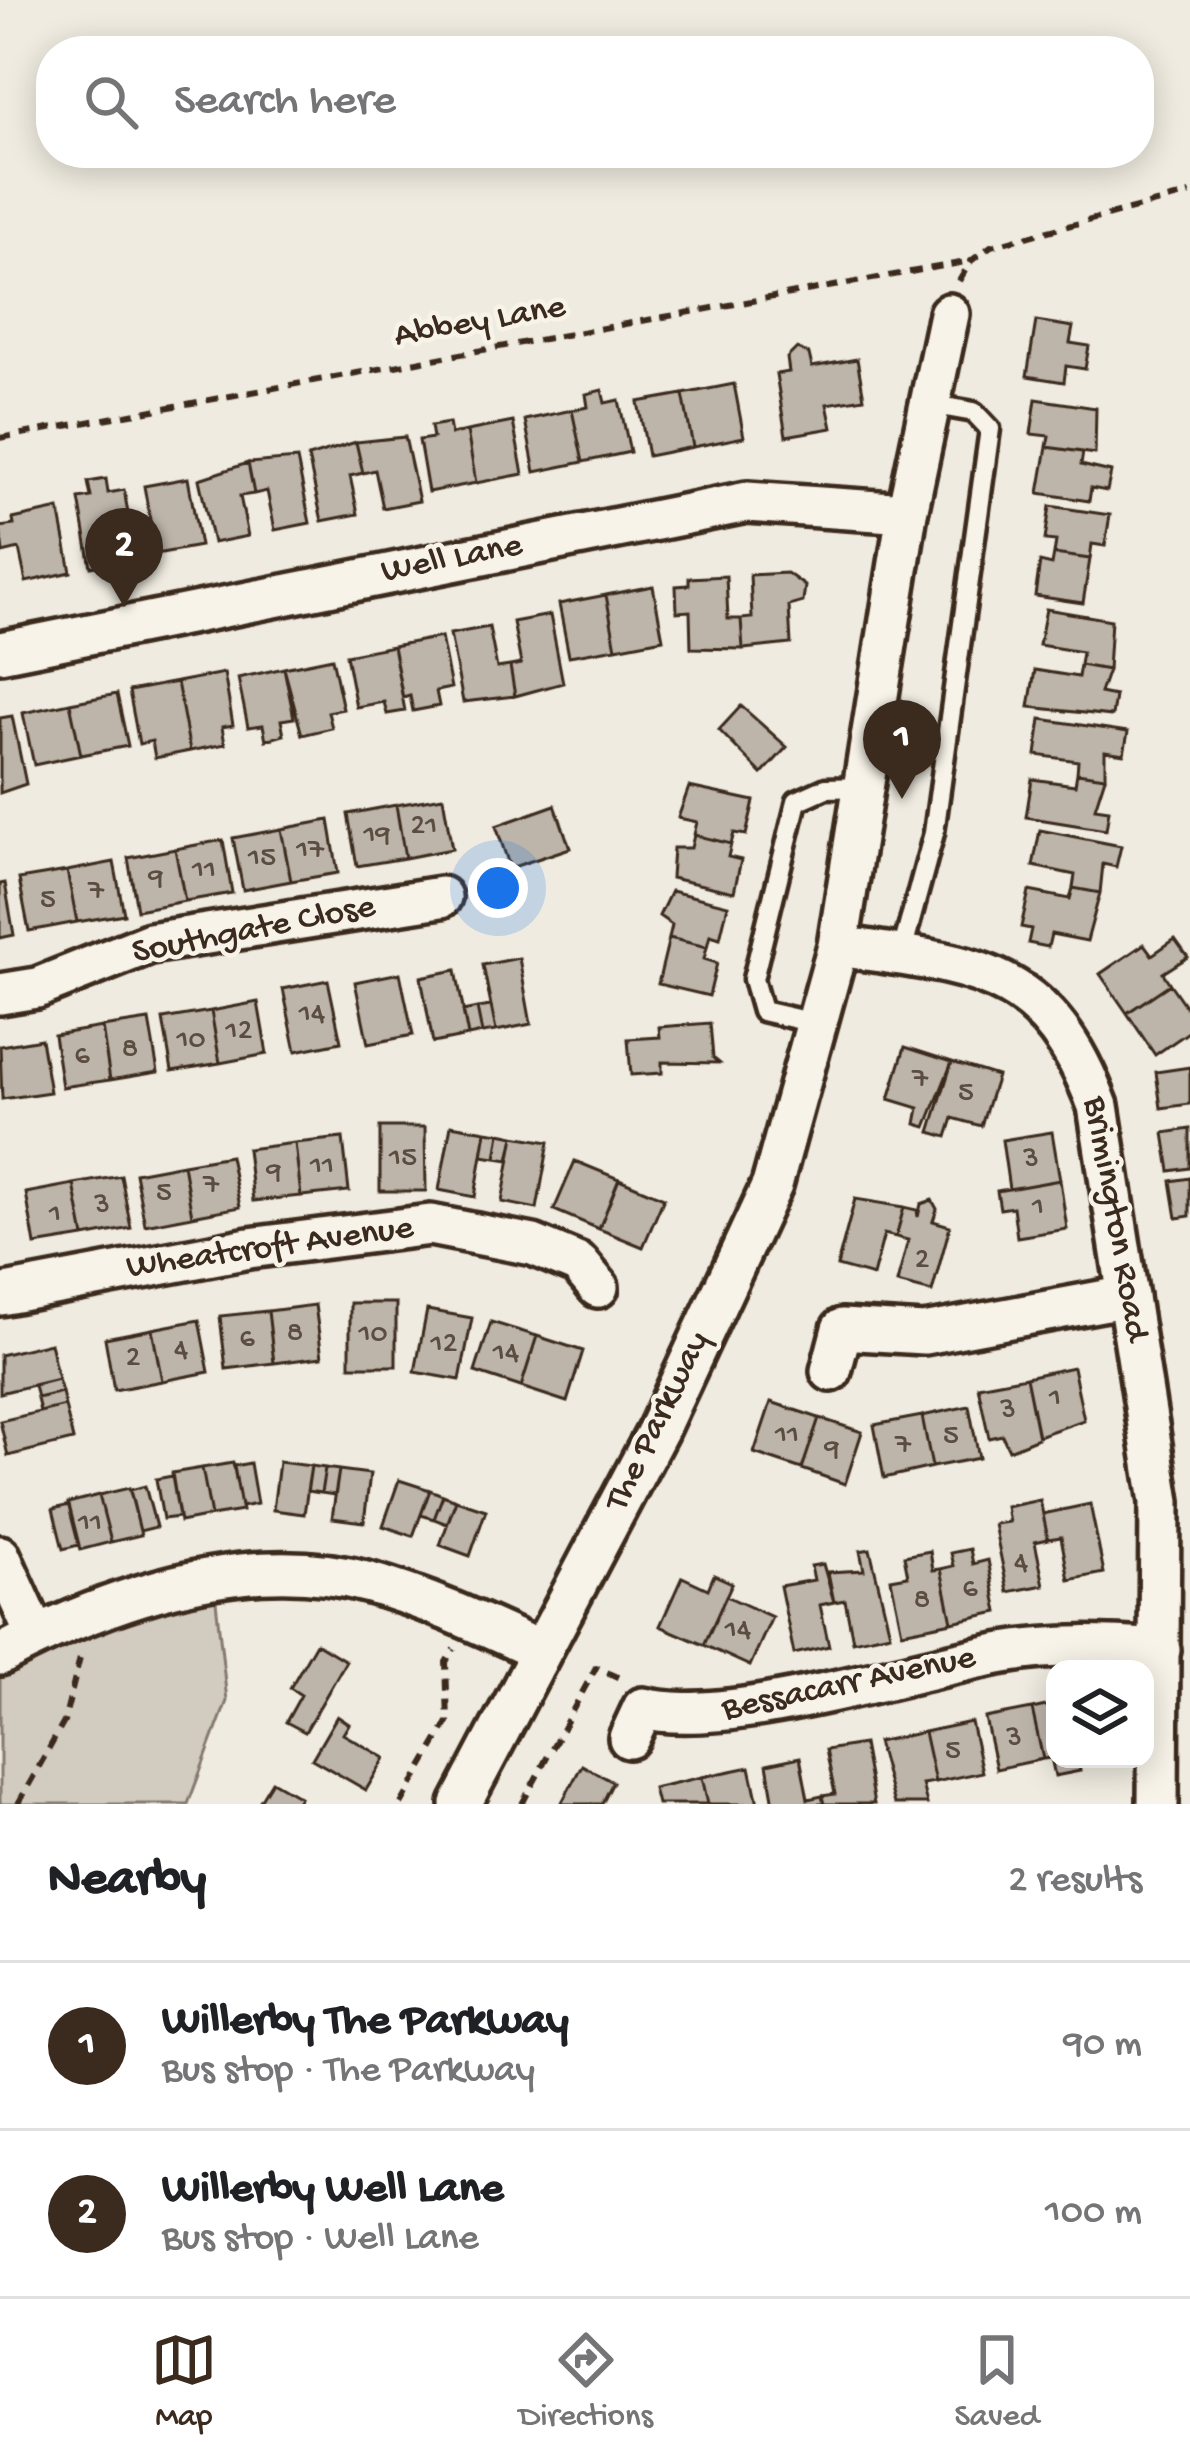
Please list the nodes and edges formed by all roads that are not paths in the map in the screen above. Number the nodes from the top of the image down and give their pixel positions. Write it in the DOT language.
graph roads {
  1 [pos="949,314"];
  2 [pos="929,404"];
  3 [pos="907,513"];
  4 [pos="0,652"];
  5 [pos="867,787"];
  6 [pos="441,896"];
  7 [pos="838,946"];
  8 [pos="901,956"];
  9 [pos="0,994"];
  10 [pos="819,1024"];
  11 [pos="598,1288"];
  12 [pos="0,1295"];
  13 [pos="1128,1296"];
  14 [pos="831,1371"];
  15 [pos="0,1556"];
  16 [pos="36,1636"];
  17 [pos="1160,1650"];
  18 [pos="540,1651"];
  19 [pos="0,1655"];
  20 [pos="629,1738"];
  21 [pos="461,1804"];
  22 [pos="1158,1804"];
  1 -- 2 [label="street, The Parkway"];
  2 -- 3 [label="street, The Parkway"];
  2 -- 8 [label="lane"];
  3 -- 4 [label="street, Well Lane"];
  3 -- 5 [label="street, The Parkway"];
  5 -- 7 [label="street, The Parkway"];
  5 -- 10 [label="lane"];
  6 -- 9 [label="street, Southgate Close"];
  7 -- 8 [label="street, Brimington Road"];
  7 -- 10 [label="street, The Parkway"];
  8 -- 13 [label="street, Brimington Road"];
  10 -- 18 [label="street, The Parkway"];
  11 -- 12 [label="street, Wheatcroft Avenue"];
  13 -- 14 [label="street"];
  13 -- 17 [label="street, Brimington Road"];
  15 -- 16 [label="street"];
  16 -- 18 [label="street"];
  16 -- 19 [label="street"];
  17 -- 20 [label="street, Bessacarr Avenue"];
  17 -- 22 [label="street, Brimington Road"];
  18 -- 21 [label="street, The Parkway"];
}
